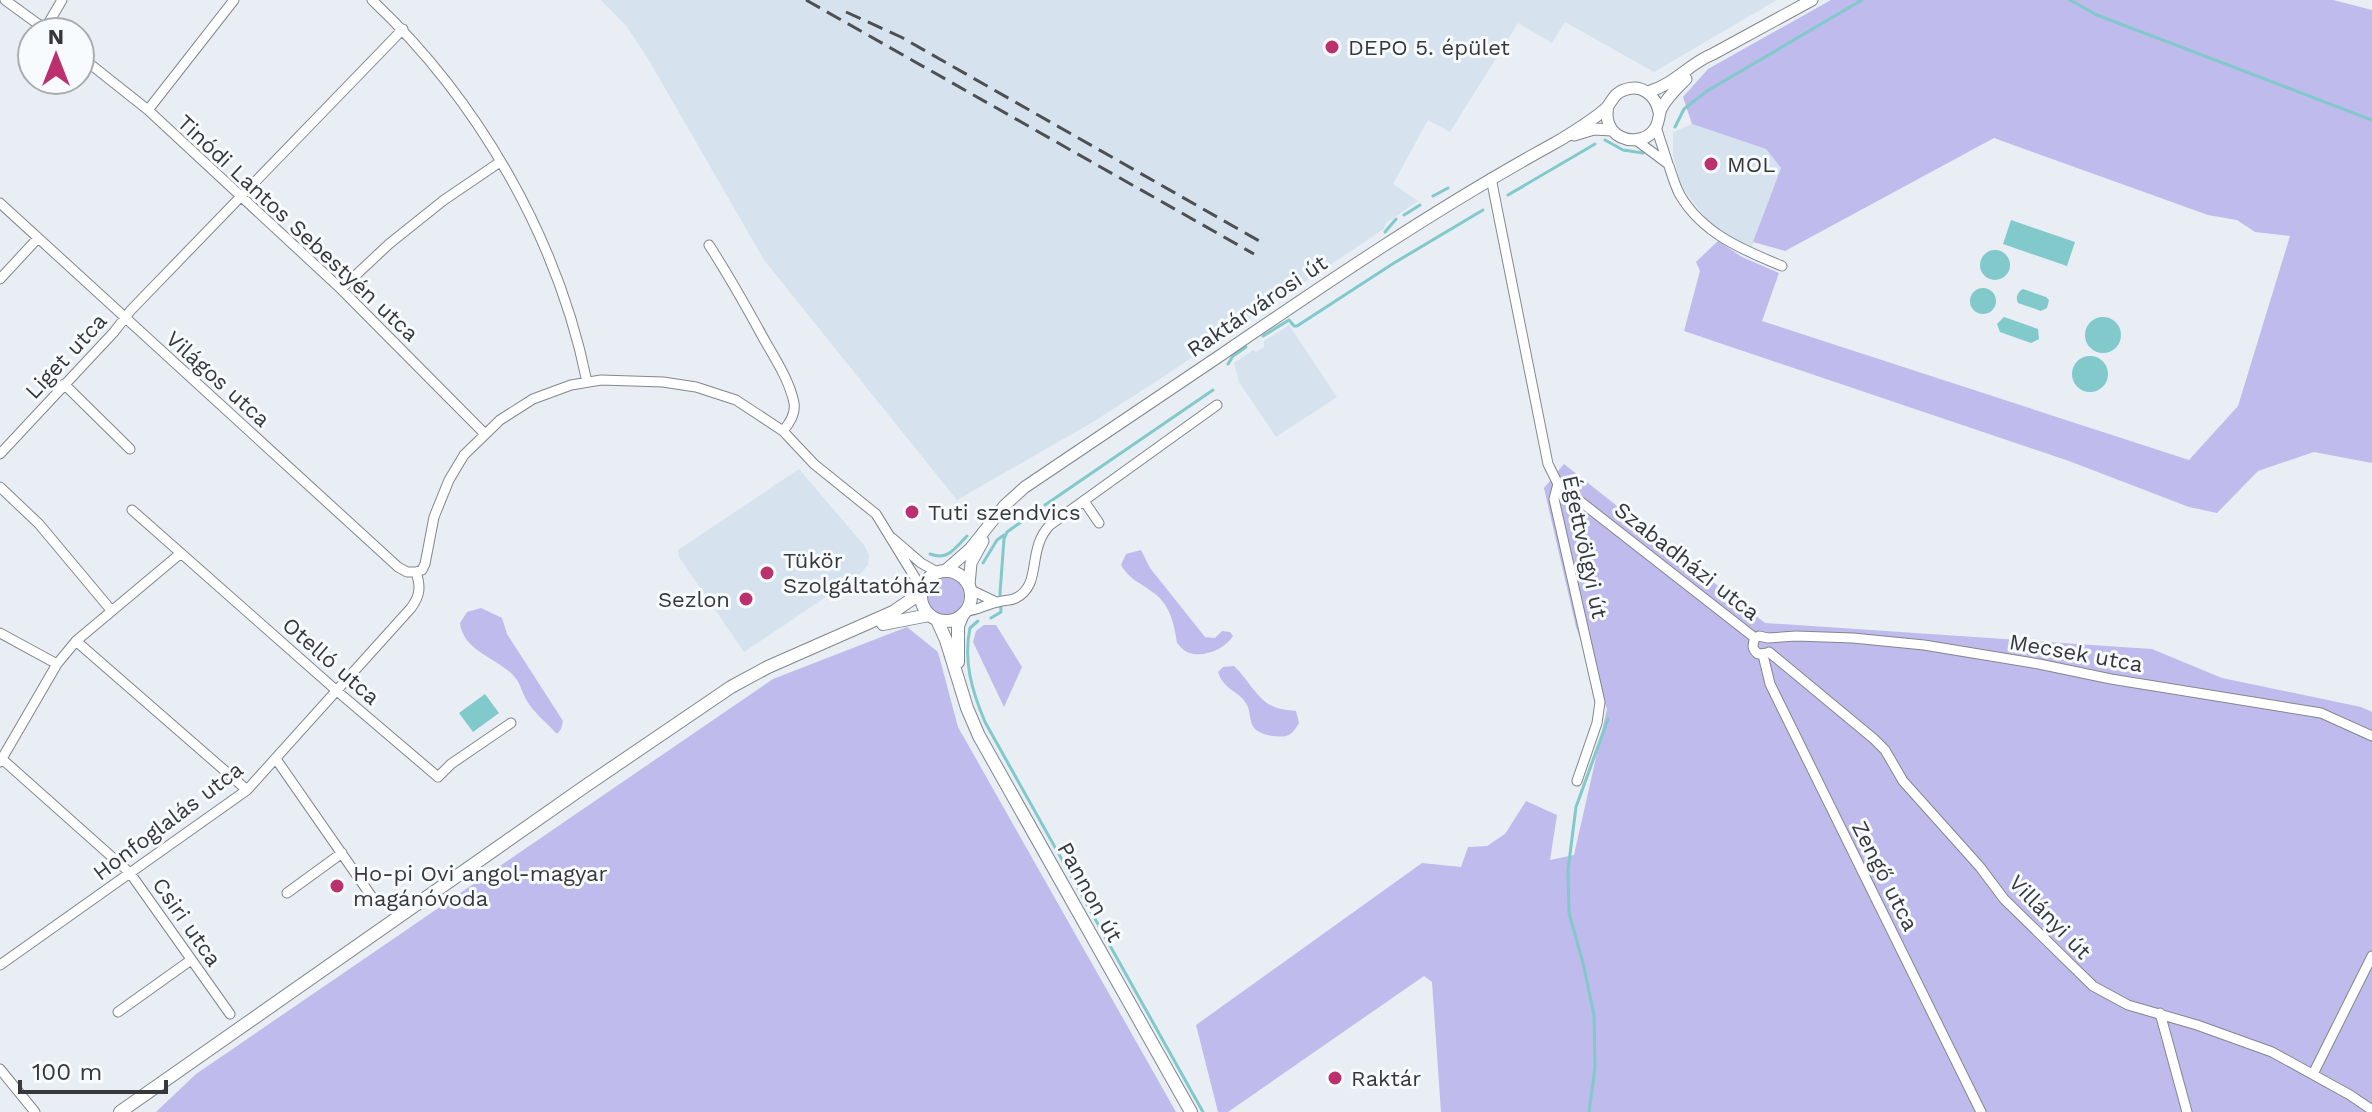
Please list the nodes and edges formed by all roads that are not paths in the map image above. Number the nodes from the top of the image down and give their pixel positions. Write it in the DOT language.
graph roads {
  1 [pos="5,0"];
  2 [pos="234,0"];
  3 [pos="372,0"];
  4 [pos="1812,0"];
  5 [pos="27,16"];
  6 [pos="403,29"];
  7 [pos="1713,54"];
  8 [pos="96,69"];
  9 [pos="1648,92"];
  10 [pos="1608,106"];
  11 [pos="148,110"];
  12 [pos="1659,112"];
  13 [pos="1656,127"];
  14 [pos="1612,130"];
  15 [pos="1636,140"];
  16 [pos="1559,141"];
  17 [pos="500,162"];
  18 [pos="1669,166"];
  19 [pos="1491,178"];
  20 [pos="240,196"];
  21 [pos="0,203"];
  22 [pos="38,238"];
  23 [pos="709,245"];
  24 [pos="1782,266"];
  25 [pos="0,279"];
  26 [pos="341,289"];
  27 [pos="126,318"];
  28 [pos="587,382"];
  29 [pos="64,384"];
  30 [pos="1217,405"];
  31 [pos="783,431"];
  32 [pos="484,433"];
  33 [pos="130,449"];
  34 [pos="0,454"];
  35 [pos="1558,484"];
  36 [pos="0,487"];
  37 [pos="1084,501"];
  38 [pos="132,510"];
  39 [pos="992,522"];
  40 [pos="1099,523"];
  41 [pos="892,538"];
  42 [pos="181,553"];
  43 [pos="942,571"];
  44 [pos="416,572"];
  45 [pos="970,587"];
  46 [pos="921,591"];
  47 [pos="996,602"];
  48 [pos="111,610"];
  49 [pos="965,612"];
  50 [pos="933,617"];
  51 [pos="0,633"];
  52 [pos="1755,638"];
  53 [pos="1768,638"];
  54 [pos="76,641"];
  55 [pos="827,642"];
  56 [pos="1766,653"];
  57 [pos="57,664"];
  58 [pos="960,689"];
  59 [pos="337,691"];
  60 [pos="511,723"];
  61 [pos="2372,736"];
  62 [pos="276,759"];
  63 [pos="1,760"];
  64 [pos="1577,781"];
  65 [pos="247,790"];
  66 [pos="342,853"];
  67 [pos="130,873"];
  68 [pos="287,893"];
  69 [pos="374,900"];
  70 [pos="2372,956"];
  71 [pos="191,960"];
  72 [pos="0,965"];
  73 [pos="118,1012"];
  74 [pos="2160,1013"];
  75 [pos="230,1014"];
  76 [pos="0,1069"];
  77 [pos="2313,1074"];
  78 [pos="2372,1110"];
  79 [pos="32,1111"];
  80 [pos="120,1112"];
  81 [pos="1191,1112"];
  82 [pos="1981,1112"];
  83 [pos="2187,1112"];
  1 -- 5 [label="street"];
  2 -- 11 [label="street"];
  3 -- 6 [label="street"];
  4 -- 7 [label="street, Raktárvárosi út"];
  6 -- 17 [label="street"];
  6 -- 20 [label="street, Liget utca"];
  7 -- 9 [label="street, Raktárvárosi út"];
  7 -- 12 [label="street, Raktárvárosi út"];
  8 -- 11 [label="street, Tinódi Lantos Sebestyén utca"];
  9 -- 10 [label="street, Raktárvárosi út"];
  9 -- 12 [label="street"];
  10 -- 14 [label="street"];
  10 -- 16 [label="street, Raktárvárosi út"];
  11 -- 20 [label="street, Tinódi Lantos Sebestyén utca"];
  12 -- 13 [label="street, Raktárvárosi út"];
  13 -- 15 [label="street"];
  13 -- 15 [label="street"];
  14 -- 15 [label="street"];
  14 -- 16 [label="street, Raktárvárosi út"];
  16 -- 19 [label="street, Raktárvárosi út"];
  17 -- 26 [label="street"];
  17 -- 28 [label="street"];
  18 -- 24 [label="street"];
  19 -- 35 [label="street, Égettvölgyi út"];
  19 -- 39 [label="street, Raktárvárosi út"];
  20 -- 26 [label="street, Tinódi Lantos Sebestyén utca"];
  20 -- 27 [label="street, Liget utca"];
  21 -- 22 [label="street, Világos utca"];
  22 -- 25 [label="street"];
  22 -- 27 [label="street, Világos utca"];
  23 -- 31 [label="street"];
  26 -- 32 [label="street, Tinódi Lantos Sebestyén utca"];
  27 -- 29 [label="street, Liget utca"];
  27 -- 44 [label="street, Világos utca"];
  28 -- 31 [label="street, Honfoglalás utca"];
  28 -- 32 [label="street, Honfoglalás utca"];
  29 -- 33 [label="street"];
  29 -- 34 [label="street, Liget utca"];
  30 -- 37 [label="street"];
  31 -- 41 [label="street, Honfoglalás utca"];
  32 -- 44 [label="street, Honfoglalás utca"];
  35 -- 52 [label="street, Szabadházi utca"];
  35 -- 64 [label="street, Égettvölgyi út"];
  36 -- 48 [label="street"];
  37 -- 40 [label="street"];
  37 -- 47 [label="street"];
  38 -- 42 [label="street, Otelló utca"];
  39 -- 43 [label="street, Raktárvárosi út"];
  39 -- 45 [label="street, Raktárvárosi út"];
  41 -- 43 [label="street"];
  41 -- 46 [label="street"];
  42 -- 48 [label="street"];
  42 -- 59 [label="street, Otelló utca"];
  43 -- 45 [label="main road"];
  43 -- 46 [label="main road, Raktárvárosi út"];
  44 -- 59 [label="street, Honfoglalás utca"];
  45 -- 47 [label="street"];
  45 -- 49 [label="main road, Raktárvárosi út"];
  46 -- 50 [label="main road"];
  46 -- 55 [label="main road, Raktárvárosi út"];
  47 -- 49 [label="street"];
  48 -- 54 [label="street"];
  49 -- 50 [label="main road"];
  49 -- 58 [label="main road, Pannon út"];
  50 -- 55 [label="main road"];
  50 -- 58 [label="main road, Pannon út"];
  51 -- 57 [label="street"];
  52 -- 53 [label="street"];
  52 -- 56 [label="street"];
  53 -- 56 [label="street"];
  53 -- 61 [label="street, Mecsek utca"];
  54 -- 57 [label="street"];
  54 -- 65 [label="street"];
  55 -- 80 [label="main road"];
  56 -- 74 [label="street, Villányi út"];
  56 -- 82 [label="street, Zengő utca"];
  57 -- 63 [label="street"];
  58 -- 81 [label="main road, Pannon út"];
  59 -- 60 [label="street, Otelló utca"];
  59 -- 62 [label="street, Honfoglalás utca"];
  62 -- 65 [label="street, Honfoglalás utca"];
  62 -- 66 [label="street"];
  63 -- 67 [label="street, Csiri utca"];
  65 -- 67 [label="street, Honfoglalás utca"];
  66 -- 68 [label="street"];
  66 -- 69 [label="street"];
  67 -- 71 [label="street, Csiri utca"];
  67 -- 72 [label="street, Honfoglalás utca"];
  70 -- 77 [label="street"];
  71 -- 73 [label="street"];
  71 -- 75 [label="street, Csiri utca"];
  74 -- 77 [label="street, Villányi út"];
  74 -- 83 [label="street"];
  76 -- 79 [label="street"];
  77 -- 78 [label="street, Villányi út"];
}
